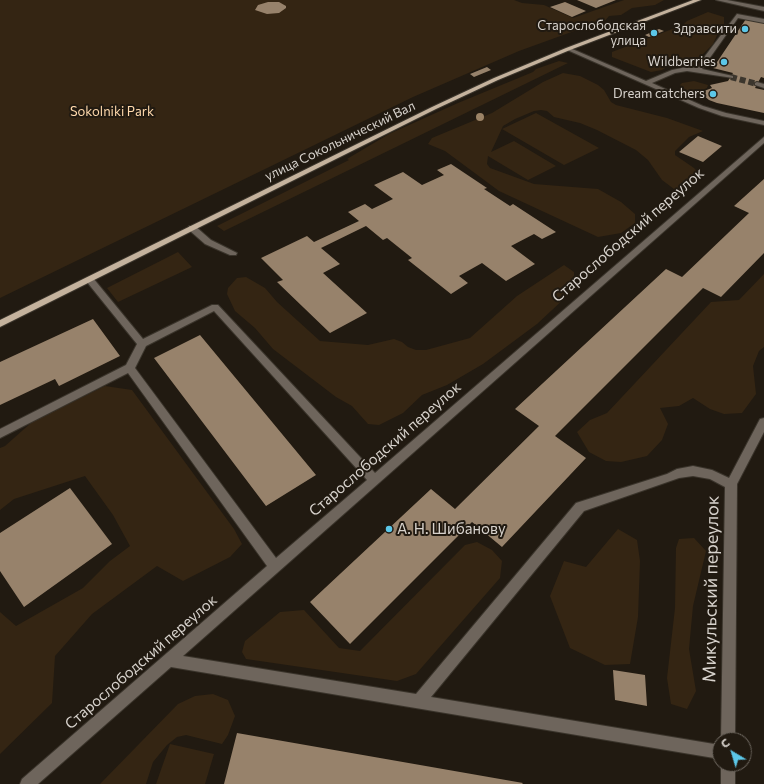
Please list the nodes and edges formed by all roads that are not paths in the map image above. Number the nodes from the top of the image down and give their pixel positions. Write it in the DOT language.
graph roads {
  1 [pos="698,0"];
  2 [pos="719,0"];
  3 [pos="764,9"];
  4 [pos="764,21"];
  5 [pos="568,49"];
  6 [pos="698,70"];
  7 [pos="731,78"];
  8 [pos="646,83"];
  9 [pos="764,123"];
  10 [pos="764,139"];
  11 [pos="192,228"];
  12 [pos="233,253"];
  13 [pos="90,280"];
  14 [pos="0,324"];
  15 [pos="142,344"];
  16 [pos="130,368"];
  17 [pos="764,425"];
  18 [pos="0,434"];
  19 [pos="374,480"];
  20 [pos="731,484"];
  21 [pos="275,567"];
  22 [pos="169,660"];
  23 [pos="419,701"];
  24 [pos="728,732"];
  25 [pos="712,751"];
  26 [pos="728,772"];
  27 [pos="27,784"];
  28 [pos="728,784"];
  1 -- 5 [label="main road, улица Сокольнический Вал"];
  2 -- 3 [label="street"];
  4 -- 6 [label="street"];
  5 -- 8 [label="street"];
  5 -- 11 [label="main road, улица Сокольнический Вал"];
  6 -- 7 [label="street"];
  6 -- 8 [label="street"];
  8 -- 9 [label="street"];
  10 -- 19 [label="street, Старослободский переулок"];
  11 -- 12 [label="street"];
  11 -- 13 [label="main road, улица Сокольнический Вал"];
  13 -- 14 [label="main road, улица Сокольнический Вал"];
  13 -- 15 [label="street"];
  15 -- 16 [label="street"];
  15 -- 19 [label="street"];
  16 -- 18 [label="street"];
  16 -- 21 [label="street"];
  17 -- 20 [label="street, Микульский переулок"];
  19 -- 21 [label="street, Старослободский переулок"];
  20 -- 23 [label="street"];
  20 -- 24 [label="street, Микульский переулок"];
  21 -- 22 [label="street, Старослободский переулок"];
  22 -- 23 [label="street"];
  22 -- 27 [label="street, Старослободский переулок"];
  23 -- 25 [label="street"];
  26 -- 28 [label="street"];
}
